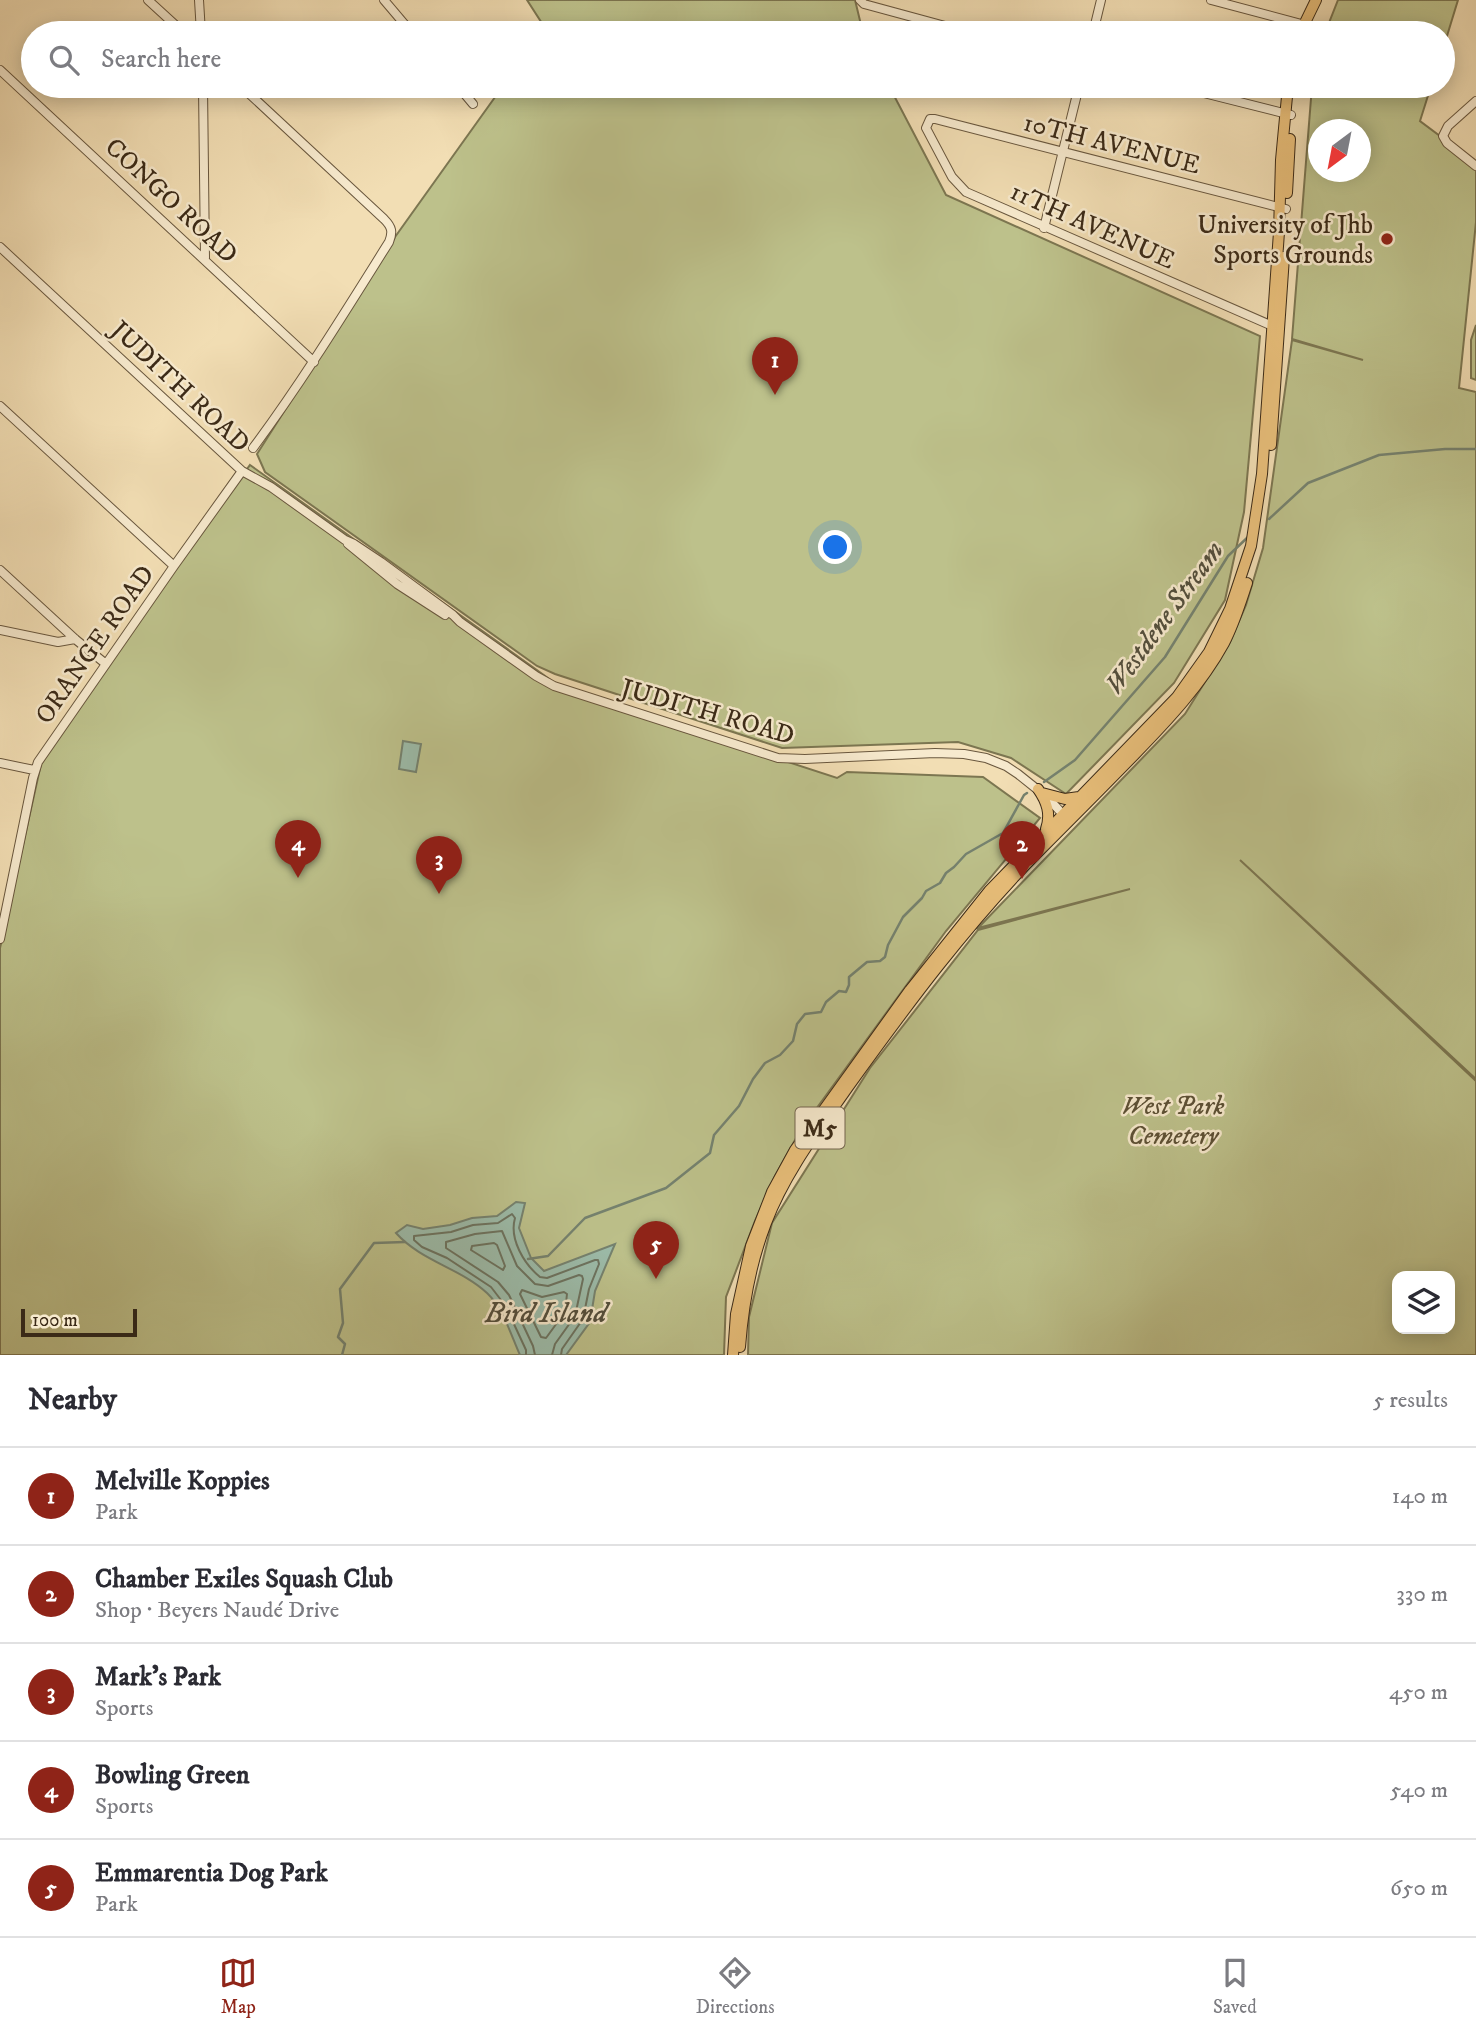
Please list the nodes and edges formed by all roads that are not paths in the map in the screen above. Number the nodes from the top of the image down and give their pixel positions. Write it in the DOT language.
graph roads {
  1 [pos="148,0"];
  2 [pos="199,0"];
  3 [pos="384,0"];
  4 [pos="860,0"];
  5 [pos="1101,0"];
  6 [pos="1210,0"];
  7 [pos="1315,0"];
  8 [pos="1322,0"];
  9 [pos="171,21"];
  10 [pos="200,21"];
  11 [pos="402,21"];
  12 [pos="925,21"];
  13 [pos="1096,21"];
  14 [pos="1278,21"];
  15 [pos="1307,21"];
  16 [pos="1309,21"];
  17 [pos="0,70"];
  18 [pos="21,89"];
  19 [pos="31,98"];
  20 [pos="203,98"];
  21 [pos="254,98"];
  22 [pos="468,98"];
  23 [pos="1076,98"];
  24 [pos="1224,98"];
  25 [pos="1288,98"];
  26 [pos="1291,98"];
  27 [pos="1476,101"];
  28 [pos="473,104"];
  29 [pos="1288,114"];
  30 [pos="928,122"];
  31 [pos="1062,152"];
  32 [pos="1476,166"];
  33 [pos="1283,208"];
  34 [pos="1044,228"];
  35 [pos="0,247"];
  36 [pos="205,258"];
  37 [pos="1276,328"];
  38 [pos="314,362"];
  39 [pos="0,406"];
  40 [pos="253,448"];
  41 [pos="242,471"];
  42 [pos="174,566"];
  43 [pos="0,569"];
  44 [pos="0,630"];
  45 [pos="75,639"];
  46 [pos="106,664"];
  47 [pos="0,763"];
  48 [pos="34,770"];
  49 [pos="1040,791"];
  50 [pos="1079,797"];
  51 [pos="1066,818"];
  52 [pos="1044,833"];
  53 [pos="0,893"];
  54 [pos="10,895"];
  55 [pos="0,939"];
  56 [pos="733,1355"];
  57 [pos="740,1355"];
  1 -- 9 [label="street"];
  2 -- 10 [label="street"];
  3 -- 11 [label="street"];
  4 -- 12 [label="street"];
  5 -- 13 [label="street"];
  6 -- 14 [label="street"];
  7 -- 15 [label="main road"];
  8 -- 16 [label="main road"];
  17 -- 18 [label="street, CONGO ROAD"];
  19 -- 36 [label="street, CONGO ROAD"];
  20 -- 36 [label="street"];
  21 -- 38 [label="street"];
  22 -- 28 [label="street"];
  23 -- 31 [label="street"];
  24 -- 29 [label="street"];
  25 -- 29 [label="main road, M5"];
  26 -- 29 [label="main road, M5"];
  27 -- 32 [label="street"];
  29 -- 33 [label="main road, M5"];
  30 -- 31 [label="street, 10TH AVENUE"];
  30 -- 34 [label="street, 11TH AVENUE"];
  31 -- 33 [label="street, 10TH AVENUE"];
  31 -- 34 [label="street"];
  33 -- 37 [label="main road, M5"];
  34 -- 37 [label="street, 11TH AVENUE"];
  35 -- 41 [label="street, JUDITH ROAD"];
  36 -- 38 [label="street, CONGO ROAD"];
  37 -- 50 [label="main road, M5"];
  37 -- 51 [label="main road, M5"];
  38 -- 40 [label="street"];
  39 -- 42 [label="street"];
  41 -- 42 [label="street, ORANGE ROAD"];
  41 -- 49 [label="street, JUDITH ROAD"];
  42 -- 46 [label="street, ORANGE ROAD"];
  43 -- 45 [label="street"];
  44 -- 45 [label="street"];
  45 -- 46 [label="street"];
  46 -- 48 [label="street, ORANGE ROAD"];
  47 -- 48 [label="street"];
  48 -- 54 [label="street, ORANGE ROAD"];
  49 -- 50 [label="main road"];
  49 -- 51 [label="street, JUDITH ROAD"];
  49 -- 52 [label="main road"];
  50 -- 51 [label="main road, M5"];
  51 -- 52 [label="main road, M5"];
  51 -- 57 [label="main road, M5"];
  52 -- 56 [label="main road, M5"];
  53 -- 54 [label="street"];
  54 -- 55 [label="street, ORANGE ROAD"];
}
